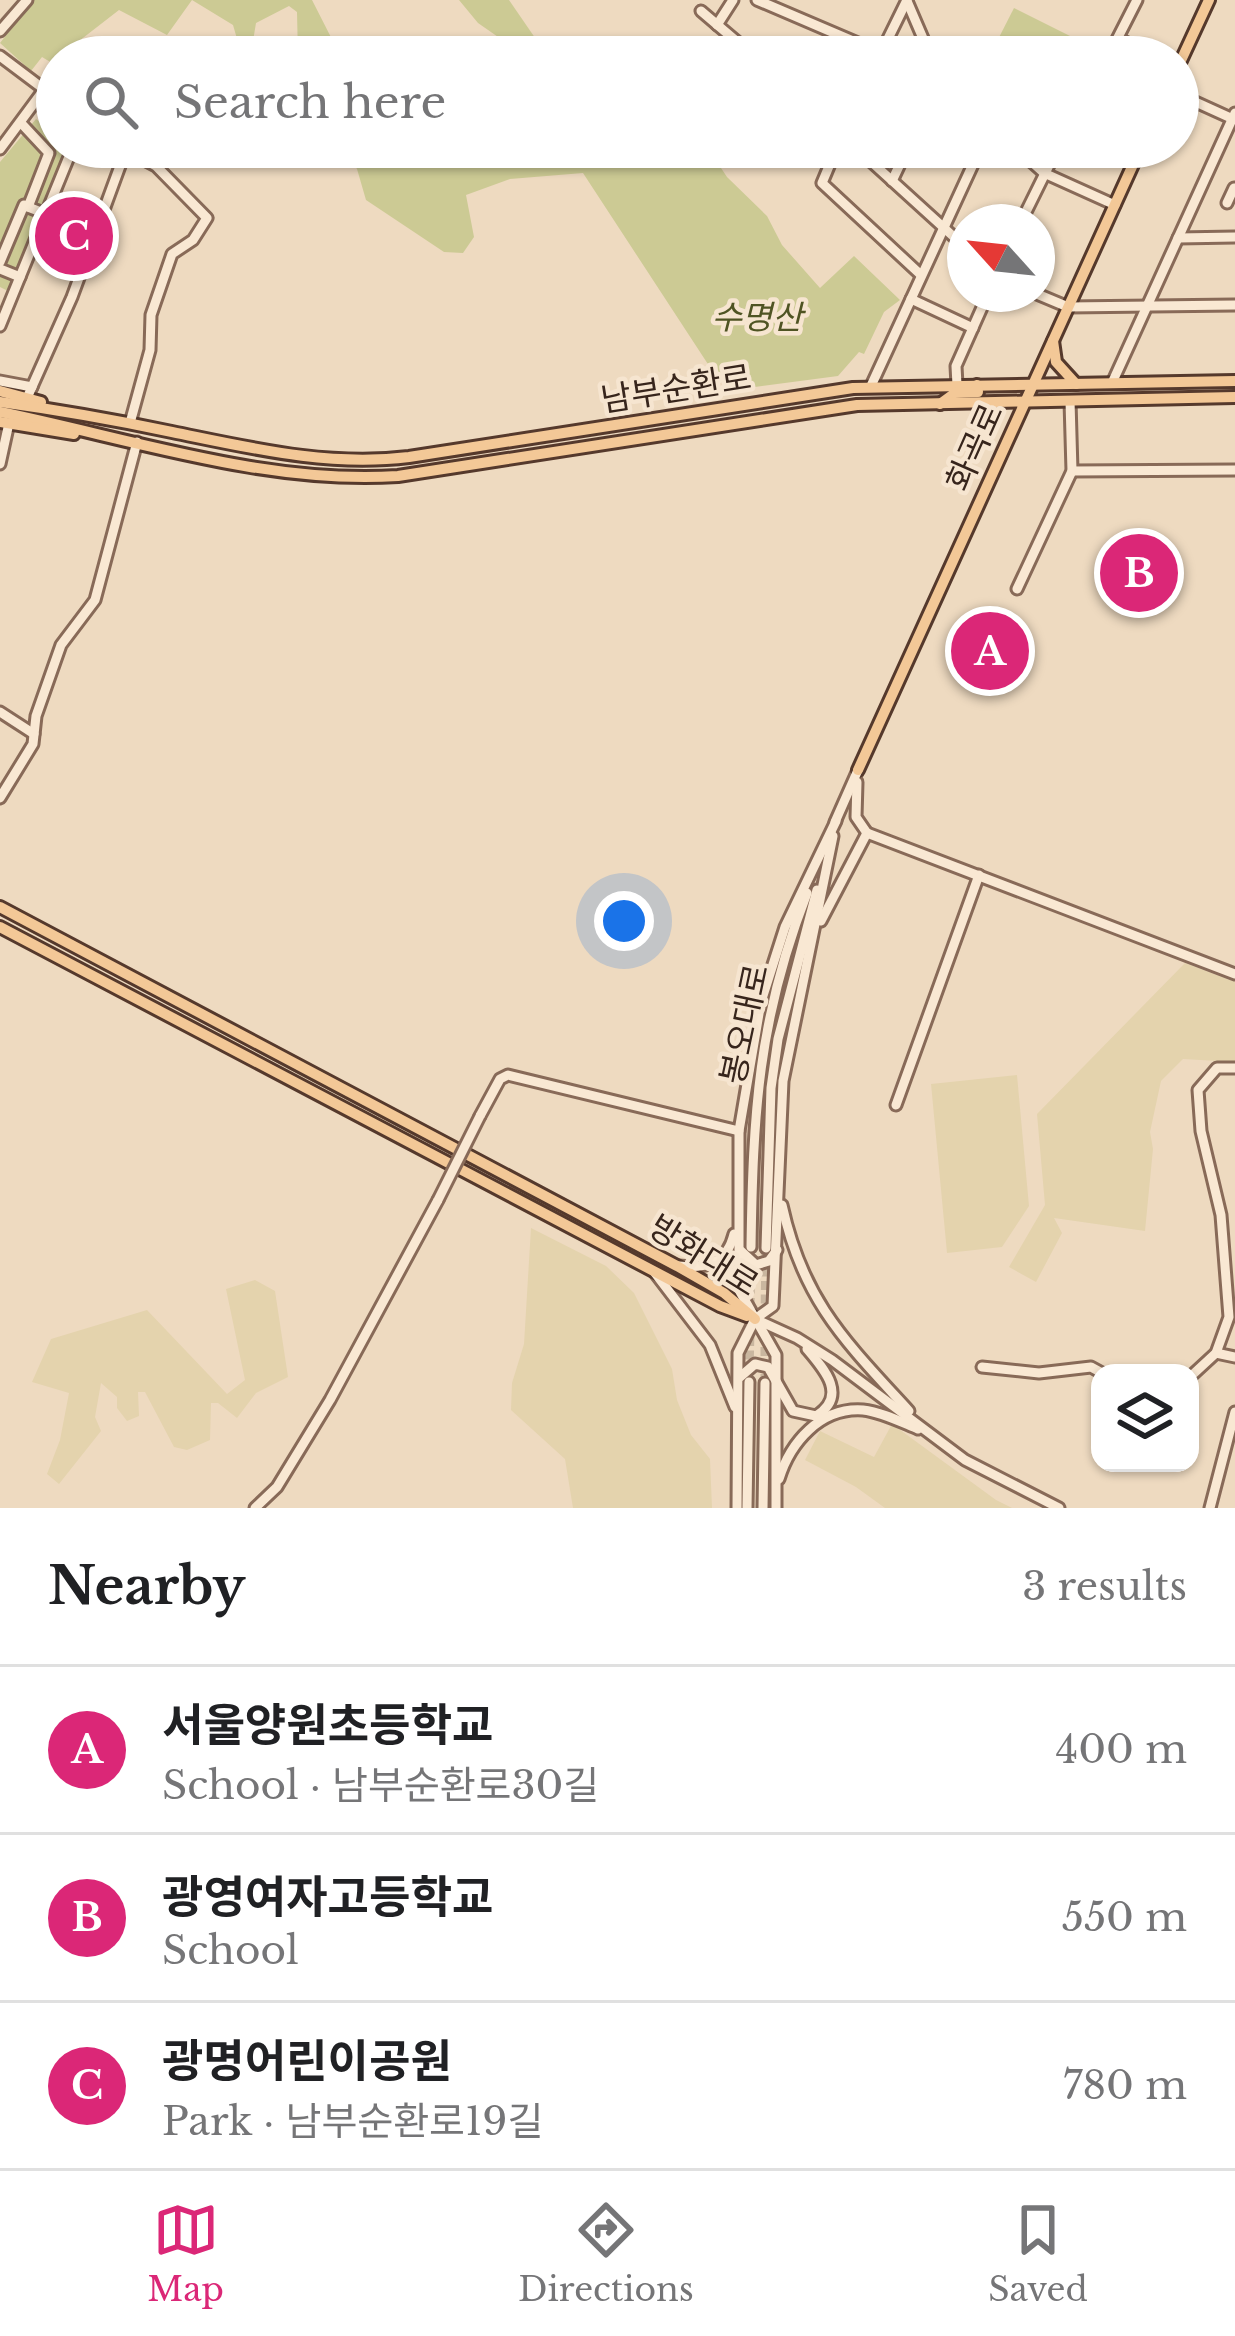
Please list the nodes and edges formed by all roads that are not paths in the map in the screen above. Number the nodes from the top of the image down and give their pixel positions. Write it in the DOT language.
graph roads {
  1 [pos="27,0"];
  2 [pos="733,0"];
  3 [pos="757,0"];
  4 [pos="907,0"];
  5 [pos="1137,0"];
  6 [pos="1209,0"];
  7 [pos="701,11"];
  8 [pos="717,25"];
  9 [pos="0,31"];
  10 [pos="730,36"];
  11 [pos="838,36"];
  12 [pos="889,36"];
  13 [pos="922,36"];
  14 [pos="1120,36"];
  15 [pos="1192,36"];
  16 [pos="0,56"];
  17 [pos="36,85"];
  18 [pos="36,102"];
  19 [pos="1199,103"];
  20 [pos="1234,117"];
  21 [pos="21,123"];
  22 [pos="36,139"];
  23 [pos="0,149"];
  24 [pos="43,168"];
  25 [pos="65,168"];
  26 [pos="118,168"];
  27 [pos="159,168"];
  28 [pos="829,168"];
  29 [pos="878,168"];
  30 [pos="898,168"];
  31 [pos="971,168"];
  32 [pos="1038,168"];
  33 [pos="1046,168"];
  34 [pos="1132,168"];
  35 [pos="1043,173"];
  36 [pos="892,181"];
  37 [pos="1234,188"];
  38 [pos="1227,203"];
  39 [pos="1029,204"];
  40 [pos="1115,205"];
  41 [pos="28,207"];
  42 [pos="46,214"];
  43 [pos="943,227"];
  44 [pos="947,231"];
  45 [pos="1235,237"];
  46 [pos="1178,238"];
  47 [pos="0,266"];
  48 [pos="921,275"];
  49 [pos="20,278"];
  50 [pos="910,299"];
  51 [pos="1055,302"];
  52 [pos="1235,305"];
  53 [pos="1147,306"];
  54 [pos="1067,307"];
  55 [pos="980,312"];
  56 [pos="0,326"];
  57 [pos="973,328"];
  58 [pos="1053,340"];
  59 [pos="0,380"];
  60 [pos="1235,381"];
  61 [pos="1094,383"];
  62 [pos="1112,383"];
  63 [pos="1032,384"];
  64 [pos="1076,384"];
  65 [pos="957,385"];
  66 [pos="977,385"];
  67 [pos="871,386"];
  68 [pos="0,391"];
  69 [pos="30,393"];
  70 [pos="1235,397"];
  71 [pos="1072,401"];
  72 [pos="0,402"];
  73 [pos="1023,402"];
  74 [pos="940,404"];
  75 [pos="0,412"];
  76 [pos="97,416"];
  77 [pos="4,423"];
  78 [pos="130,423"];
  79 [pos="95,434"];
  80 [pos="137,442"];
  81 [pos="0,464"];
  82 [pos="1235,470"];
  83 [pos="1072,471"];
  84 [pos="1017,589"];
  85 [pos="0,712"];
  86 [pos="34,734"];
  87 [pos="858,770"];
  88 [pos="0,798"];
  89 [pos="836,821"];
  90 [pos="867,833"];
  91 [pos="979,875"];
  92 [pos="0,907"];
  93 [pos="0,927"];
  94 [pos="816,931"];
  95 [pos="1235,974"];
  96 [pos="1235,1068"];
  97 [pos="896,1105"];
  98 [pos="740,1131"];
  99 [pos="777,1183"];
  100 [pos="738,1217"];
  101 [pos="745,1246"];
  102 [pos="772,1248"];
  103 [pos="677,1266"];
  104 [pos="652,1269"];
  105 [pos="755,1319"];
  106 [pos="797,1338"];
  107 [pos="1216,1352"];
  108 [pos="1235,1357"];
  109 [pos="982,1367"];
  110 [pos="1091,1367"];
  111 [pos="1199,1369"];
  112 [pos="744,1382"];
  113 [pos="771,1382"];
  114 [pos="1235,1412"];
  115 [pos="737,1414"];
  116 [pos="928,1433"];
  117 [pos="776,1490"];
  118 [pos="255,1508"];
  119 [pos="737,1508"];
  120 [pos="747,1508"];
  121 [pos="764,1508"];
  122 [pos="776,1508"];
  123 [pos="1059,1508"];
  124 [pos="1210,1508"];
  1 -- 9 [label="street"];
  2 -- 8 [label="street"];
  3 -- 11 [label="street"];
  4 -- 12 [label="street"];
  4 -- 13 [label="street"];
  5 -- 14 [label="street"];
  6 -- 15 [label="main road"];
  7 -- 8 [label="street"];
  8 -- 10 [label="street"];
  16 -- 17 [label="street"];
  18 -- 21 [label="street"];
  19 -- 20 [label="street"];
  20 -- 46 [label="street"];
  21 -- 22 [label="street"];
  21 -- 23 [label="street"];
  24 -- 41 [label="street"];
  25 -- 42 [label="street"];
  26 -- 69 [label="street"];
  27 -- 78 [label="street"];
  28 -- 48 [label="street"];
  29 -- 36 [label="street"];
  30 -- 36 [label="street"];
  31 -- 43 [label="street"];
  32 -- 35 [label="street"];
  33 -- 35 [label="street"];
  34 -- 40 [label="main road, 화곡로"];
  35 -- 39 [label="street"];
  35 -- 40 [label="street"];
  36 -- 43 [label="street"];
  37 -- 38 [label="street"];
  40 -- 54 [label="main road, 화곡로"];
  41 -- 42 [label="street"];
  41 -- 47 [label="street"];
  42 -- 49 [label="street"];
  43 -- 44 [label="street"];
  43 -- 48 [label="street"];
  45 -- 46 [label="street"];
  46 -- 53 [label="street"];
  47 -- 49 [label="street"];
  48 -- 50 [label="street"];
  49 -- 56 [label="street"];
  50 -- 57 [label="street"];
  50 -- 67 [label="street"];
  51 -- 54 [label="street"];
  52 -- 53 [label="street"];
  53 -- 54 [label="street"];
  53 -- 62 [label="street"];
  54 -- 58 [label="main road, 화곡로"];
  55 -- 57 [label="street"];
  57 -- 65 [label="street"];
  58 -- 63 [label="main road, 화곡로"];
  58 -- 64 [label="main road"];
  59 -- 69 [label="street"];
  60 -- 62 [label="main road, 남부순환로"];
  61 -- 62 [label="main road, 남부순환로"];
  61 -- 64 [label="main road, 남부순환로"];
  61 -- 71 [label="main road"];
  63 -- 64 [label="main road, 남부순환로"];
  63 -- 66 [label="main road, 남부순환로"];
  63 -- 73 [label="main road, 화곡로"];
  65 -- 66 [label="main road, 남부순환로"];
  65 -- 67 [label="main road, 남부순환로"];
  66 -- 74 [label="main road"];
  67 -- 78 [label="main road, 남부순환로"];
  68 -- 69 [label="main road, 남부순환로"];
  69 -- 76 [label="main road, 남부순환로"];
  70 -- 71 [label="main road, 남부순환로"];
  71 -- 73 [label="main road, 남부순환로"];
  71 -- 83 [label="street"];
  72 -- 76 [label="main road, 남부순환로"];
  73 -- 74 [label="main road, 남부순환로"];
  73 -- 87 [label="main road, 화곡로"];
  74 -- 80 [label="main road, 남부순환로"];
  75 -- 79 [label="main road, 남부순환로"];
  76 -- 78 [label="main road, 남부순환로"];
  77 -- 79 [label="main road, 남부순환로"];
  77 -- 81 [label="street, 남부순환로"];
  79 -- 80 [label="main road, 남부순환로"];
  80 -- 86 [label="street"];
  82 -- 83 [label="street"];
  83 -- 84 [label="street"];
  85 -- 86 [label="street"];
  86 -- 88 [label="street"];
  87 -- 89 [label="street, 봉오대로"];
  87 -- 90 [label="street"];
  89 -- 94 [label="street"];
  89 -- 98 [label="street"];
  89 -- 101 [label="street, 봉오대로"];
  89 -- 102 [label="street, 봉오대로"];
  90 -- 91 [label="street"];
  90 -- 94 [label="street"];
  91 -- 95 [label="street"];
  91 -- 97 [label="street"];
  92 -- 103 [label="main road, 방화대로"];
  93 -- 104 [label="main road, 방화대로"];
  94 -- 99 [label="street"];
  96 -- 107 [label="street"];
  98 -- 100 [label="street"];
  98 -- 118 [label="street, bridge"];
  99 -- 102 [label="street"];
  99 -- 116 [label="street"];
  100 -- 101 [label="street"];
  100 -- 103 [label="street"];
  101 -- 102 [label="street"];
  101 -- 105 [label="street"];
  102 -- 105 [label="street"];
  103 -- 105 [label="main road, 방화대로"];
  104 -- 105 [label="main road, 방화대로"];
  104 -- 115 [label="street"];
  105 -- 106 [label="street"];
  105 -- 112 [label="street"];
  105 -- 113 [label="street"];
  106 -- 113 [label="street"];
  106 -- 116 [label="street"];
  107 -- 108 [label="street"];
  107 -- 111 [label="street"];
  109 -- 110 [label="street"];
  112 -- 113 [label="street"];
  112 -- 115 [label="street"];
  112 -- 120 [label="street"];
  113 -- 117 [label="street"];
  113 -- 121 [label="street"];
  114 -- 124 [label="street"];
  115 -- 119 [label="street"];
  116 -- 117 [label="street"];
  116 -- 123 [label="street"];
  117 -- 122 [label="street"];
}
